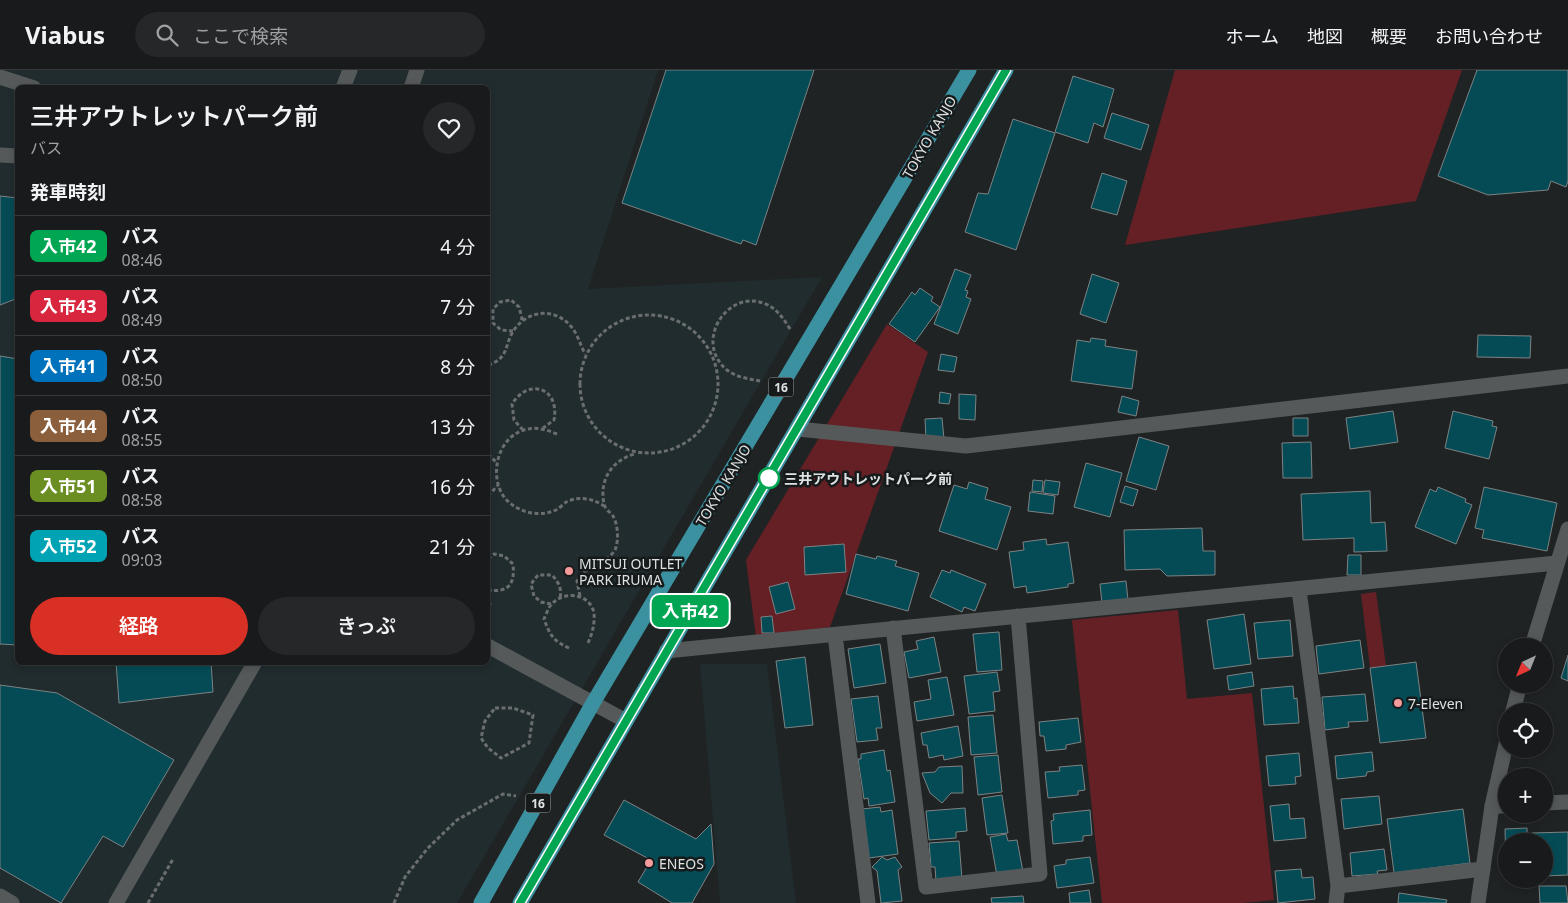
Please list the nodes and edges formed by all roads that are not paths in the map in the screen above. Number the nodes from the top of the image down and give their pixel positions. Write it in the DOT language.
graph roads {
  1 [pos="350,70"];
  2 [pos="417,70"];
  3 [pos="968,70"];
  4 [pos="1006,70"];
  5 [pos="0,77"];
  6 [pos="25,85"];
  7 [pos="344,85"];
  8 [pos="412,85"];
  9 [pos="0,155"];
  10 [pos="15,156"];
  11 [pos="1568,376"];
  12 [pos="798,429"];
  13 [pos="1568,529"];
  14 [pos="1557,563"];
  15 [pos="1299,590"];
  16 [pos="1018,616"];
  17 [pos="893,628"];
  18 [pos="835,635"];
  19 [pos="1534,638"];
  20 [pos="490,647"];
  21 [pos="666,651"];
  22 [pos="253,665"];
  23 [pos="593,703"];
  24 [pos="626,721"];
  25 [pos="1568,802"];
  26 [pos="1553,803"];
  27 [pos="1498,810"];
  28 [pos="1483,869"];
  29 [pos="1338,886"];
  30 [pos="0,896"];
  31 [pos="12,903"];
  32 [pos="116,903"];
  33 [pos="481,903"];
  34 [pos="520,903"];
  35 [pos="868,903"];
  36 [pos="1336,903"];
  37 [pos="1478,903"];
  1 -- 7 [label="street"];
  2 -- 8 [label="street"];
  3 -- 23 [label="highway, TOKYO KANJO / 16"];
  4 -- 12 [label="highway, 16"];
  5 -- 6 [label="street"];
  9 -- 10 [label="street"];
  11 -- 12 [label="street"];
  12 -- 21 [label="highway, 16"];
  13 -- 14 [label="street"];
  14 -- 15 [label="street"];
  14 -- 19 [label="street"];
  15 -- 16 [label="street"];
  15 -- 29 [label="street"];
  16 -- 17 [label="street"];
  16 -- 17 [label="street"];
  17 -- 18 [label="street"];
  18 -- 21 [label="street"];
  18 -- 35 [label="street"];
  20 -- 23 [label="street"];
  21 -- 24 [label="highway, 16"];
  22 -- 32 [label="street"];
  23 -- 24 [label="street"];
  23 -- 33 [label="highway, TOKYO KANJO / 16"];
  24 -- 34 [label="highway, 16"];
  25 -- 26 [label="street"];
  27 -- 28 [label="street"];
  28 -- 29 [label="street"];
  28 -- 37 [label="street"];
  29 -- 36 [label="street"];
  30 -- 31 [label="street"];
}
